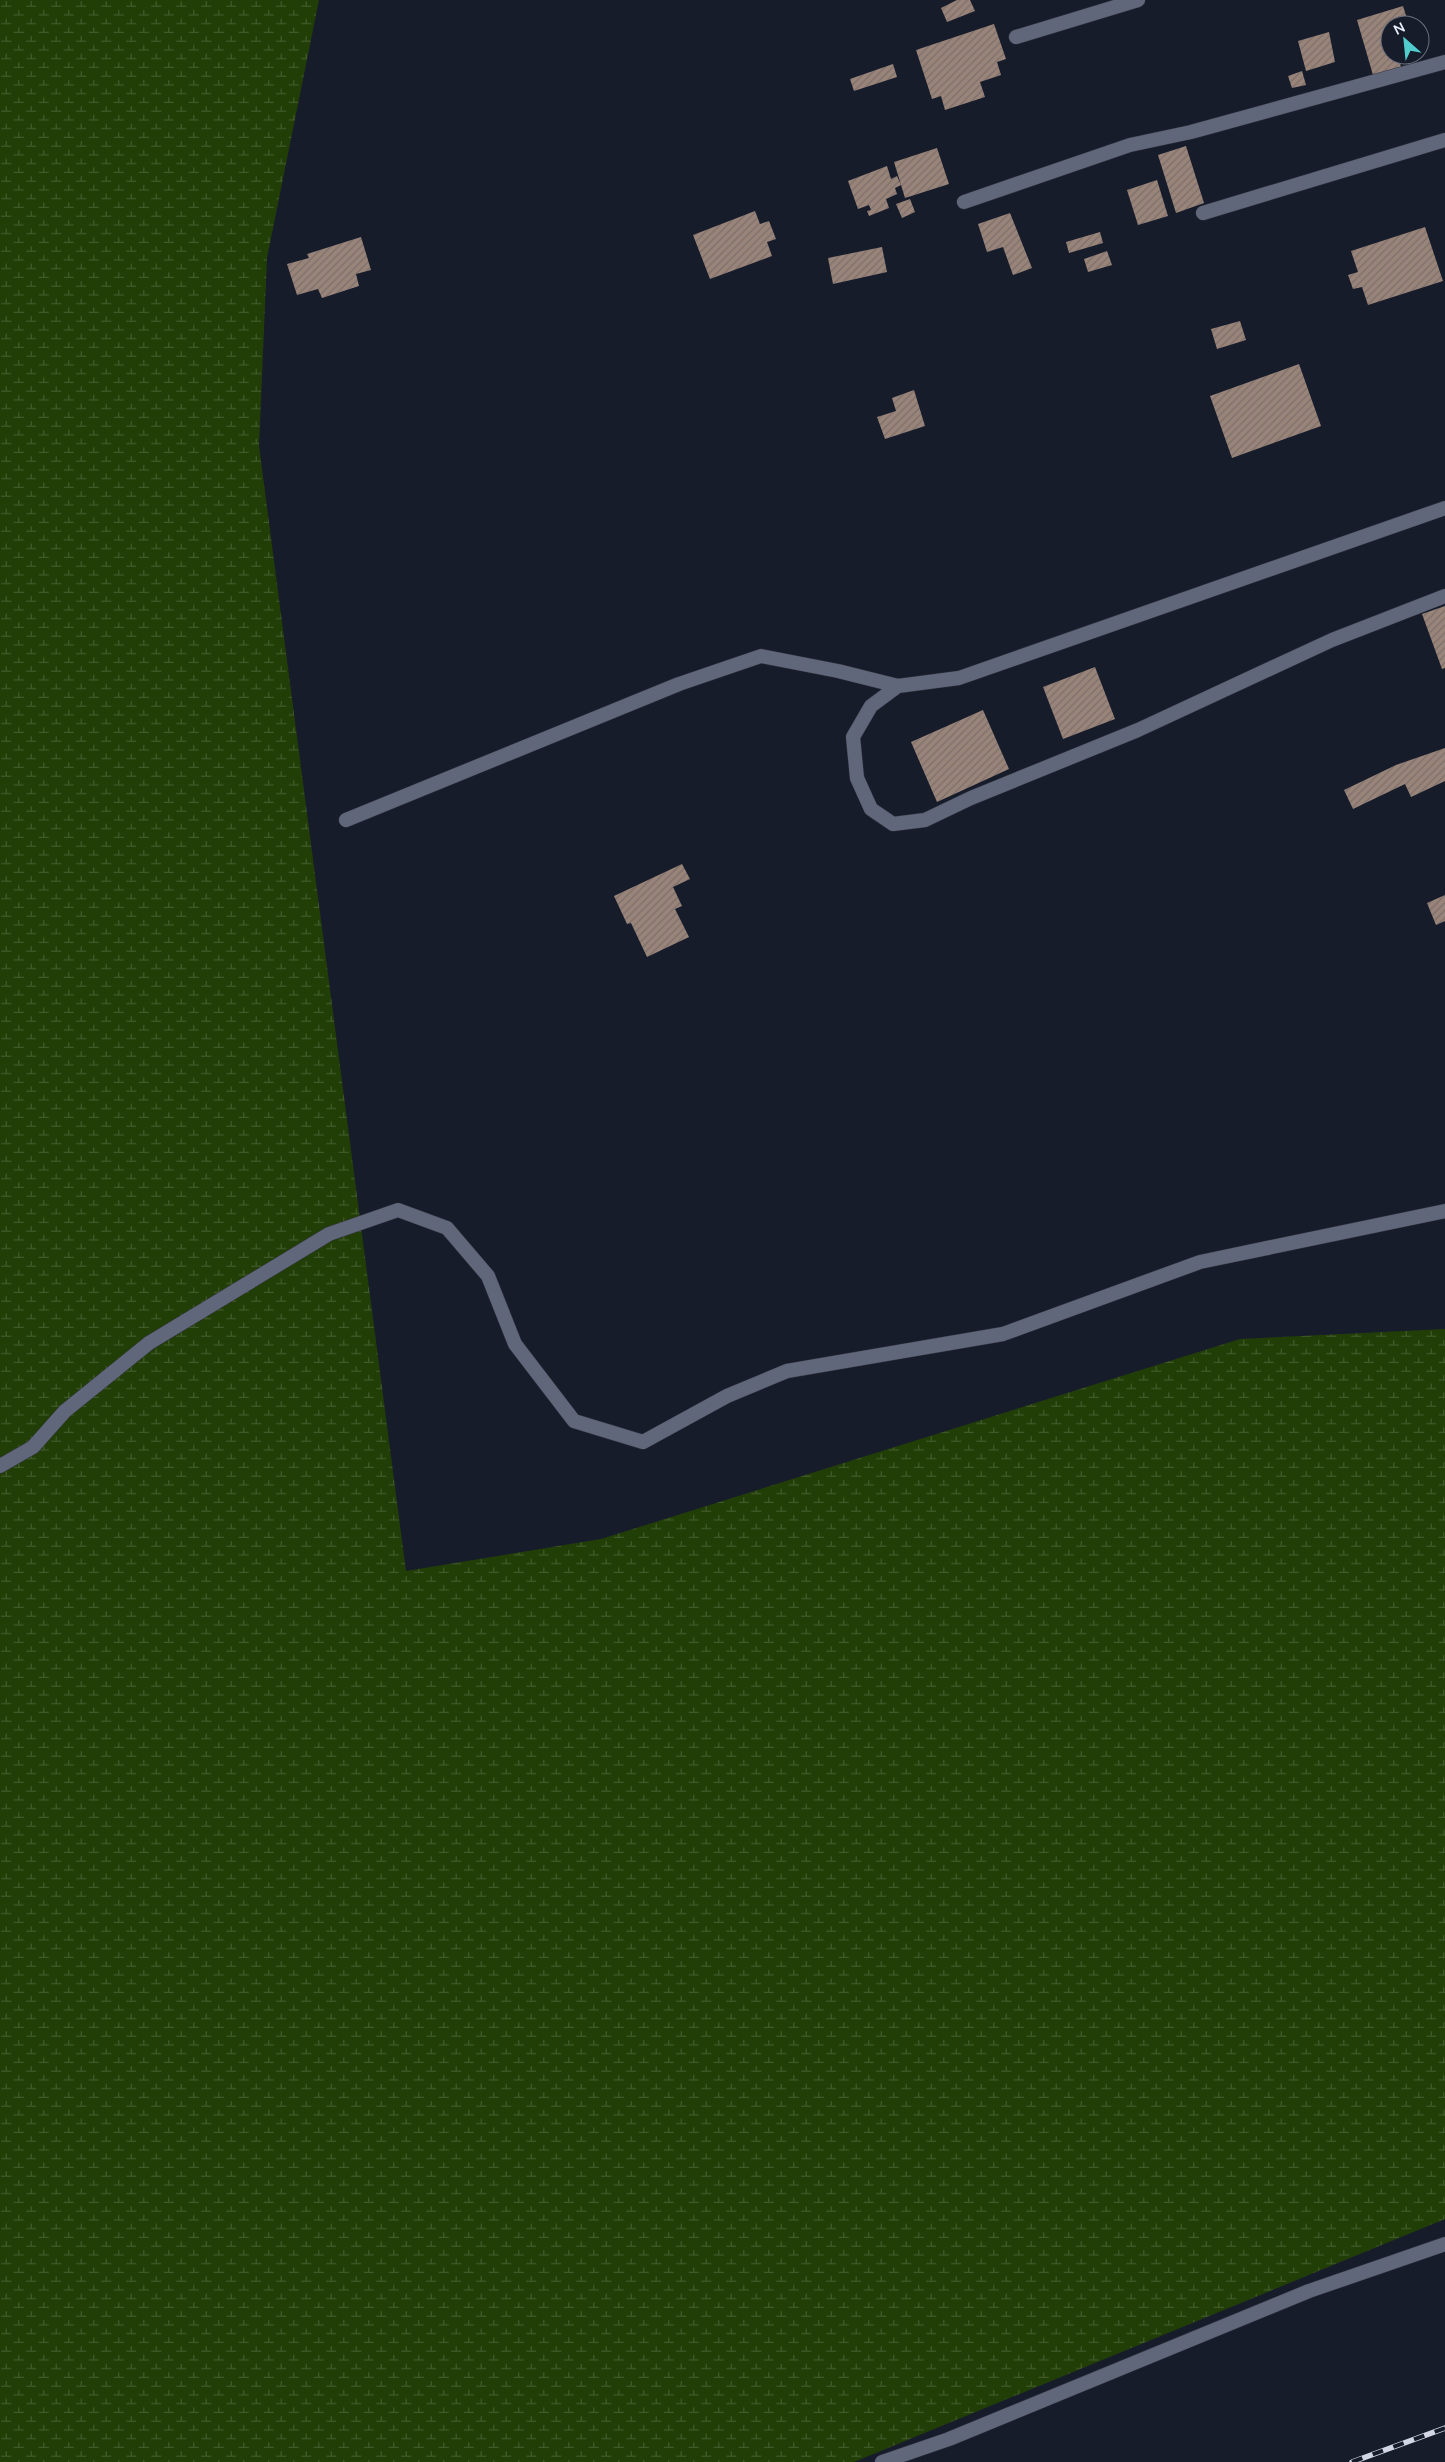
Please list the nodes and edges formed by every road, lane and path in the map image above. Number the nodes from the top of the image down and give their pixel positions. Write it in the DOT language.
graph roads {
  1 [pos="1138,0"];
  2 [pos="1016,37"];
  3 [pos="1445,62"];
  4 [pos="1445,140"];
  5 [pos="964,202"];
  6 [pos="1202,213"];
  7 [pos="1445,508"];
  8 [pos="1445,596"];
  9 [pos="898,686"];
  10 [pos="346,820"];
  11 [pos="1445,1212"];
  12 [pos="0,1466"];
  13 [pos="1445,2244"];
  14 [pos="882,2462"];
  1 -- 2 [label="lane"];
  3 -- 5 [label="lane"];
  4 -- 6 [label="lane"];
  7 -- 9 [label="lane"];
  8 -- 9 [label="lane"];
  9 -- 10 [label="lane"];
  11 -- 12 [label="lane"];
  13 -- 14 [label="lane"];
}
